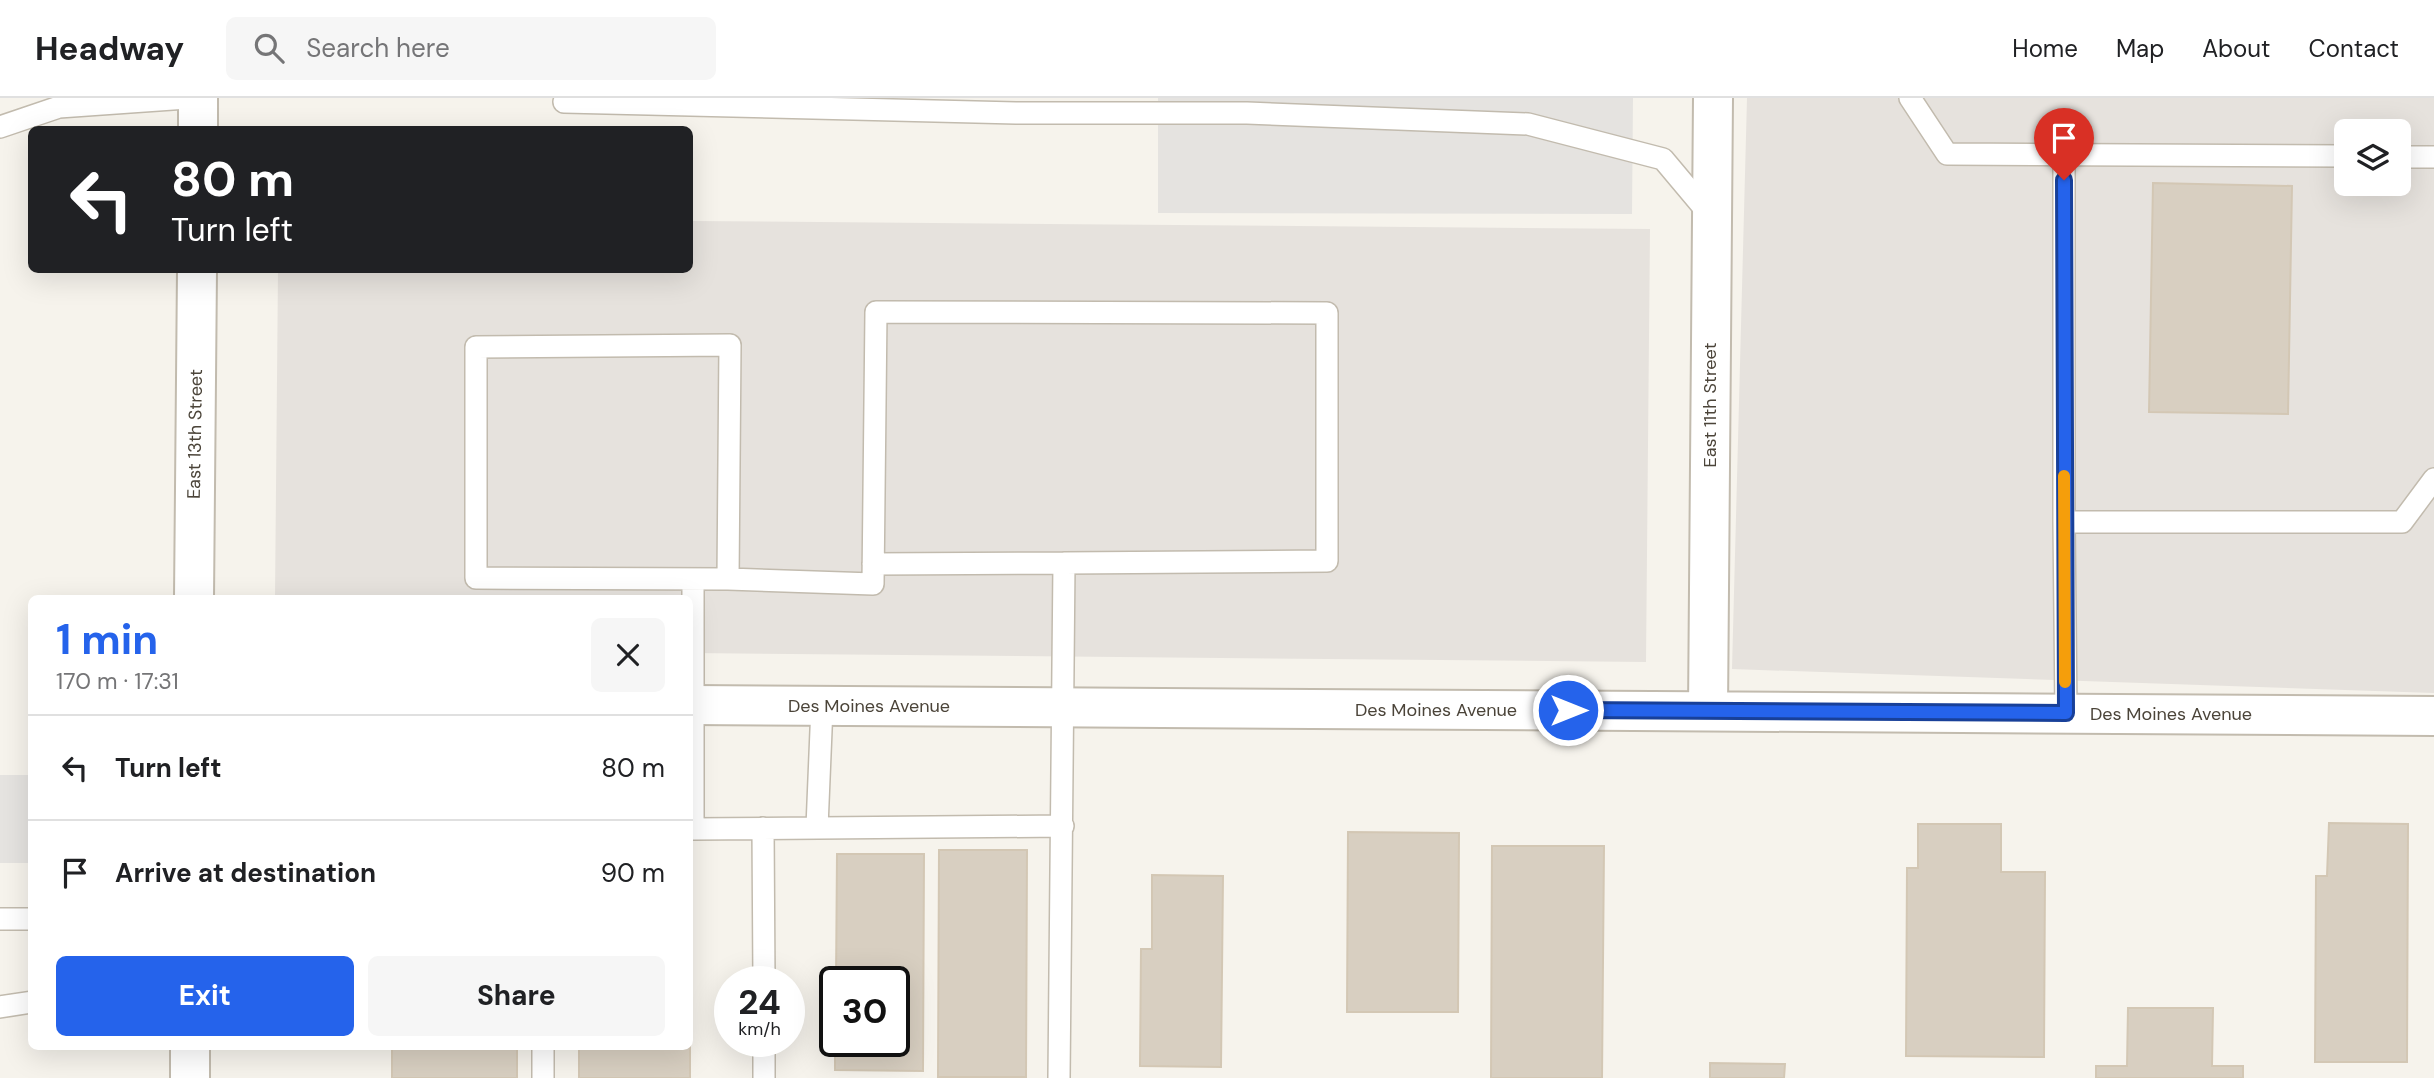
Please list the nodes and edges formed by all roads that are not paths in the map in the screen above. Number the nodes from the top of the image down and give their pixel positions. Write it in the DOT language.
graph roads {
  1 [pos="187,98"];
  2 [pos="198,98"];
  3 [pos="1713,98"];
  4 [pos="1910,98"];
  5 [pos="564,102"];
  6 [pos="198,126"];
  7 [pos="0,127"];
  8 [pos="2064,154"];
  9 [pos="2334,156"];
  10 [pos="2411,157"];
  11 [pos="2434,157"];
  12 [pos="1710,215"];
  13 [pos="197,273"];
  14 [pos="2434,479"];
  15 [pos="2064,522"];
  16 [pos="1064,563"];
  17 [pos="873,564"];
  18 [pos="729,579"];
  19 [pos="693,580"];
  20 [pos="194,595"];
  21 [pos="693,595"];
  22 [pos="693,705"];
  23 [pos="822,706"];
  24 [pos="1062,707"];
  25 [pos="1709,711"];
  26 [pos="2066,713"];
  27 [pos="2434,716"];
  28 [pos="1063,826"];
  29 [pos="817,827"];
  30 [pos="763,828"];
  31 [pos="693,829"];
  32 [pos="0,919"];
  33 [pos="28,919"];
  34 [pos="764,966"];
  35 [pos="28,1003"];
  36 [pos="0,1007"];
  37 [pos="190,1050"];
  38 [pos="543,1050"];
  39 [pos="764,1057"];
  40 [pos="190,1078"];
  41 [pos="543,1078"];
  42 [pos="764,1078"];
  43 [pos="1059,1078"];
  1 -- 7 [label="lane"];
  2 -- 6 [label="street"];
  3 -- 12 [label="street, East 11th Street"];
  4 -- 8 [label="lane"];
  5 -- 12 [label="lane"];
  8 -- 9 [label="lane"];
  8 -- 15 [label="lane"];
  10 -- 11 [label="lane"];
  12 -- 25 [label="street, East 11th Street"];
  13 -- 20 [label="street, East 13th Street"];
  14 -- 15 [label="lane"];
  15 -- 26 [label="lane"];
  16 -- 17 [label="lane"];
  16 -- 17 [label="lane"];
  16 -- 24 [label="lane"];
  17 -- 18 [label="lane"];
  18 -- 19 [label="lane"];
  18 -- 19 [label="lane"];
  19 -- 21 [label="lane"];
  22 -- 23 [label="street, Des Moines Avenue"];
  23 -- 24 [label="street, Des Moines Avenue"];
  23 -- 29 [label="lane"];
  24 -- 25 [label="street, Des Moines Avenue"];
  24 -- 28 [label="lane"];
  25 -- 26 [label="street, Des Moines Avenue"];
  26 -- 27 [label="street, Des Moines Avenue"];
  28 -- 29 [label="lane"];
  28 -- 43 [label="lane"];
  29 -- 30 [label="lane"];
  30 -- 31 [label="lane"];
  30 -- 34 [label="lane"];
  32 -- 33 [label="lane"];
  35 -- 36 [label="lane"];
  37 -- 40 [label="street"];
  38 -- 41 [label="lane"];
  39 -- 42 [label="lane"];
}
